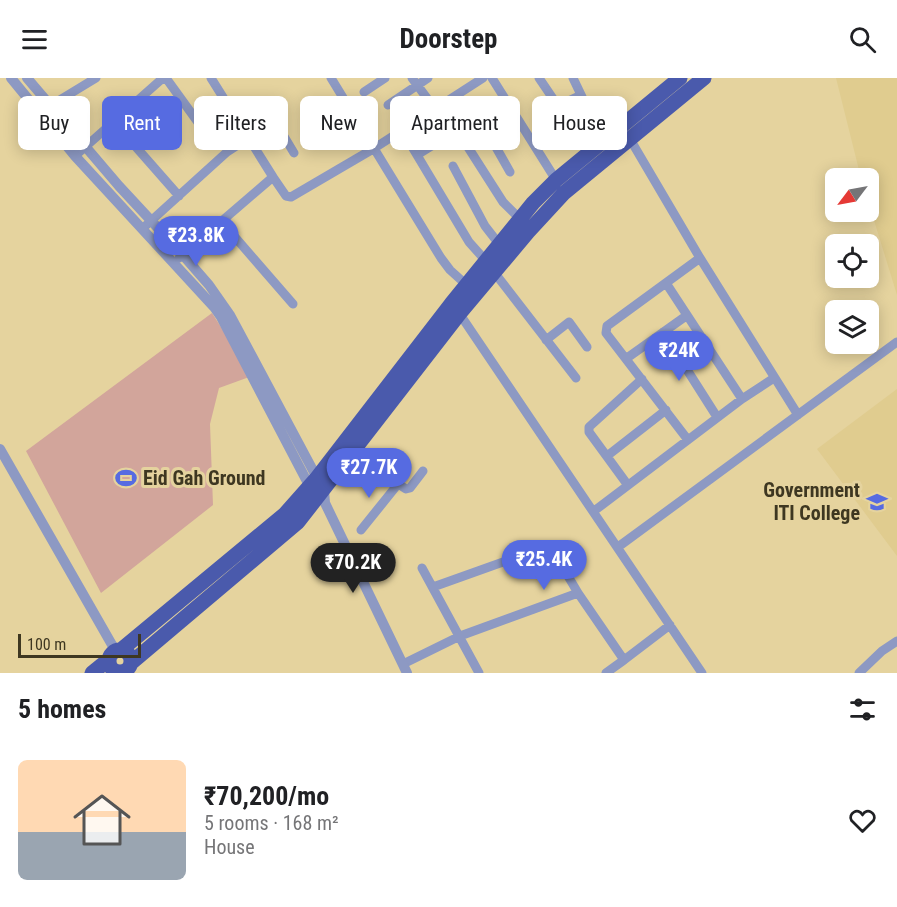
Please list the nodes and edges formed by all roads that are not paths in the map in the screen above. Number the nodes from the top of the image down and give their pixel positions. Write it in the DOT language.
graph roads {
  1 [pos="11,78"];
  2 [pos="27,78"];
  3 [pos="96,78"];
  4 [pos="164,78"];
  5 [pos="211,78"];
  6 [pos="331,78"];
  7 [pos="385,78"];
  8 [pos="428,78"];
  9 [pos="483,78"];
  10 [pos="492,78"];
  11 [pos="539,78"];
  12 [pos="573,78"];
  13 [pos="680,78"];
  14 [pos="704,78"];
  15 [pos="415,81"];
  16 [pos="364,92"];
  17 [pos="581,95"];
  18 [pos="26,96"];
  19 [pos="42,96"];
  20 [pos="66,96"];
  21 [pos="144,96"];
  22 [pos="222,96"];
  23 [pos="342,96"];
  24 [pos="426,96"];
  25 [pos="455,96"];
  26 [pos="388,105"];
  27 [pos="194,118"];
  28 [pos="627,129"];
  29 [pos="627,132"];
  30 [pos="102,133"];
  31 [pos="288,143"];
  32 [pos="90,144"];
  33 [pos="70,150"];
  34 [pos="82,150"];
  35 [pos="87,150"];
  36 [pos="139,150"];
  37 [pos="230,150"];
  38 [pos="256,150"];
  39 [pos="371,150"];
  40 [pos="374,150"];
  41 [pos="414,150"];
  42 [pos="425,150"];
  43 [pos="470,150"];
  44 [pos="497,150"];
  45 [pos="601,150"];
  46 [pos="606,150"];
  47 [pos="623,150"];
  48 [pos="294,153"];
  49 [pos="417,155"];
  50 [pos="75,156"];
  51 [pos="453,166"];
  52 [pos="510,172"];
  53 [pos="273,177"];
  54 [pos="556,180"];
  55 [pos="179,196"];
  56 [pos="520,219"];
  57 [pos="151,221"];
  58 [pos="220,221"];
  59 [pos="142,229"];
  60 [pos="499,244"];
  61 [pos="182,254"];
  62 [pos="700,258"];
  63 [pos="172,264"];
  64 [pos="490,266"];
  65 [pos="666,283"];
  66 [pos="471,289"];
  67 [pos="293,304"];
  68 [pos="456,308"];
  69 [pos="686,316"];
  70 [pos="663,333"];
  71 [pos="546,340"];
  72 [pos="897,342"];
  73 [pos="587,347"];
  74 [pos="627,358"];
  75 [pos="576,378"];
  76 [pos="774,378"];
  77 [pos="642,379"];
  78 [pos="741,399"];
  79 [pos="666,410"];
  80 [pos="798,415"];
  81 [pos="717,417"];
  82 [pos="688,440"];
  83 [pos="0,449"];
  84 [pos="352,453"];
  85 [pos="607,456"];
  86 [pos="423,471"];
  87 [pos="398,484"];
  88 [pos="627,484"];
  89 [pos="318,492"];
  90 [pos="594,511"];
  91 [pos="362,530"];
  92 [pos="618,547"];
  93 [pos="422,568"];
  94 [pos="433,587"];
  95 [pos="578,593"];
  96 [pos="670,625"];
  97 [pos="460,636"];
  98 [pos="897,641"];
  99 [pos="115,653"];
  100 [pos="624,660"];
  101 [pos="123,669"];
  102 [pos="405,669"];
  103 [pos="92,673"];
  104 [pos="479,673"];
  105 [pos="606,673"];
  106 [pos="702,673"];
  107 [pos="859,673"];
  1 -- 18 [label="street"];
  2 -- 19 [label="street"];
  3 -- 20 [label="street"];
  4 -- 21 [label="street"];
  4 -- 27 [label="street"];
  5 -- 22 [label="street"];
  6 -- 23 [label="street"];
  7 -- 16 [label="street"];
  8 -- 15 [label="street"];
  9 -- 25 [label="street"];
  10 -- 54 [label="street"];
  11 -- 17 [label="street"];
  12 -- 17 [label="street"];
  13 -- 28 [label="highway"];
  14 -- 29 [label="highway"];
  15 -- 24 [label="street"];
  15 -- 26 [label="street"];
  30 -- 32 [label="street"];
  31 -- 48 [label="street"];
  33 -- 50 [label="street"];
  34 -- 50 [label="street"];
  35 -- 57 [label="street"];
  36 -- 55 [label="street"];
  37 -- 55 [label="street"];
  38 -- 53 [label="street"];
  39 -- 53 [label="street"];
  40 -- 66 [label="street"];
  41 -- 49 [label="street"];
  42 -- 49 [label="street"];
  43 -- 56 [label="street"];
  44 -- 52 [label="street"];
  45 -- 54 [label="highway"];
  46 -- 64 [label="highway"];
  47 -- 62 [label="street"];
  49 -- 64 [label="street"];
  50 -- 59 [label="street"];
  51 -- 60 [label="street"];
  53 -- 58 [label="street"];
  54 -- 56 [label="highway"];
  55 -- 57 [label="street"];
  56 -- 60 [label="highway"];
  57 -- 59 [label="street"];
  57 -- 61 [label="street"];
  58 -- 61 [label="street"];
  58 -- 67 [label="street"];
  59 -- 63 [label="street"];
  60 -- 64 [label="highway"];
  61 -- 63 [label="street"];
  61 -- 89 [label="street"];
  62 -- 65 [label="street"];
  62 -- 76 [label="street"];
  63 -- 89 [label="street"];
  64 -- 66 [label="highway"];
  64 -- 71 [label="street"];
  65 -- 69 [label="street"];
  65 -- 74 [label="street"];
  66 -- 68 [label="highway"];
  68 -- 84 [label="highway"];
  68 -- 89 [label="highway"];
  68 -- 90 [label="street"];
  69 -- 70 [label="street"];
  69 -- 78 [label="street"];
  70 -- 74 [label="street"];
  70 -- 81 [label="street"];
  71 -- 73 [label="street"];
  71 -- 75 [label="street"];
  72 -- 80 [label="street"];
  74 -- 77 [label="street"];
  76 -- 78 [label="street"];
  76 -- 80 [label="street"];
  77 -- 79 [label="street"];
  77 -- 85 [label="street"];
  78 -- 81 [label="street"];
  79 -- 82 [label="street"];
  79 -- 85 [label="street"];
  80 -- 92 [label="street"];
  81 -- 82 [label="street"];
  82 -- 88 [label="street"];
  83 -- 99 [label="street"];
  84 -- 87 [label="street"];
  84 -- 89 [label="highway"];
  85 -- 88 [label="street"];
  86 -- 87 [label="street"];
  87 -- 91 [label="street"];
  88 -- 90 [label="street"];
  89 -- 99 [label="highway"];
  89 -- 101 [label="highway"];
  89 -- 102 [label="street"];
  90 -- 92 [label="street"];
  92 -- 96 [label="street"];
  93 -- 94 [label="street"];
  94 -- 95 [label="street"];
  94 -- 97 [label="street"];
  95 -- 97 [label="street"];
  95 -- 100 [label="street"];
  96 -- 100 [label="street"];
  96 -- 106 [label="street"];
  97 -- 102 [label="street"];
  97 -- 104 [label="street"];
  98 -- 107 [label="street"];
  99 -- 101 [label="highway"];
  99 -- 103 [label="highway"];
  100 -- 105 [label="street"];
}
